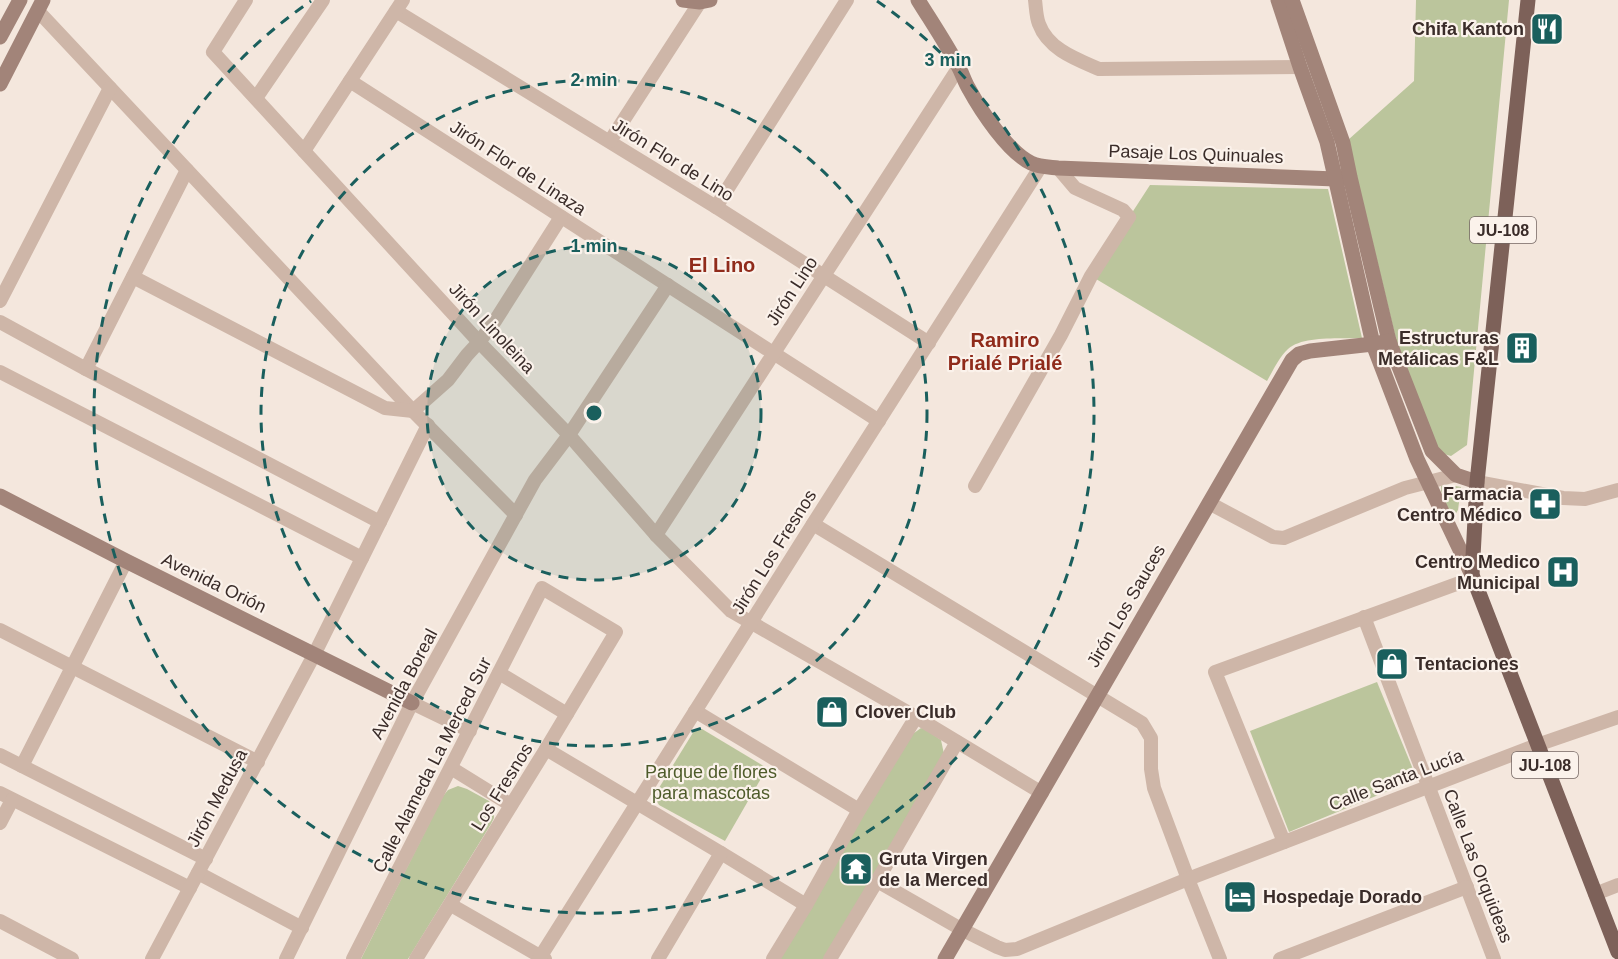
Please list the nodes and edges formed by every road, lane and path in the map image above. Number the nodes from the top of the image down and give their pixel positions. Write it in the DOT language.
graph roads {
  1 [pos="20,0"];
  2 [pos="246,0"];
  3 [pos="323,0"];
  4 [pos="683,0"];
  5 [pos="847,0"];
  6 [pos="918,0"];
  7 [pos="1035,0"];
  8 [pos="1278,0"];
  9 [pos="1292,0"];
  10 [pos="1528,0"];
  11 [pos="705,1"];
  12 [pos="400,5"];
  13 [pos="40,6"];
  14 [pos="0,37"];
  15 [pos="959,67"];
  16 [pos="1300,68"];
  17 [pos="350,81"];
  18 [pos="0,84"];
  19 [pos="110,88"];
  20 [pos="256,98"];
  21 [pos="610,141"];
  22 [pos="304,151"];
  23 [pos="1041,166"];
  24 [pos="1058,168"];
  25 [pos="187,170"];
  26 [pos="1343,178"];
  27 [pos="716,207"];
  28 [pos="561,217"];
  29 [pos="824,276"];
  30 [pos="133,277"];
  31 [pos="668,285"];
  32 [pos="0,302"];
  33 [pos="0,322"];
  34 [pos="1389,341"];
  35 [pos="479,342"];
  36 [pos="929,343"];
  37 [pos="1373,344"];
  38 [pos="773,353"];
  39 [pos="86,369"];
  40 [pos="0,372"];
  41 [pos="413,411"];
  42 [pos="879,421"];
  43 [pos="428,425"];
  44 [pos="569,435"];
  45 [pos="1456,475"];
  46 [pos="1477,482"];
  47 [pos="1428,483"];
  48 [pos="975,486"];
  49 [pos="1618,490"];
  50 [pos="0,496"];
  51 [pos="1209,503"];
  52 [pos="516,515"];
  53 [pos="380,522"];
  54 [pos="813,524"];
  55 [pos="656,535"];
  56 [pos="362,558"];
  57 [pos="126,561"];
  58 [pos="1472,577"];
  59 [pos="542,588"];
  60 [pos="1364,617"];
  61 [pos="751,621"];
  62 [pos="0,630"];
  63 [pos="314,655"];
  64 [pos="73,667"];
  65 [pos="499,673"];
  66 [pos="1097,695"];
  67 [pos="412,703"];
  68 [pos="695,711"];
  69 [pos="567,714"];
  70 [pos="916,717"];
  71 [pos="1618,717"];
  72 [pos="470,731"];
  73 [pos="957,742"];
  74 [pos="1537,745"];
  75 [pos="546,749"];
  76 [pos="0,755"];
  77 [pos="258,762"];
  78 [pos="22,766"];
  79 [pos="451,768"];
  80 [pos="1429,786"];
  81 [pos="1042,793"];
  82 [pos="6,796"];
  83 [pos="636,803"];
  84 [pos="511,806"];
  85 [pos="859,810"];
  86 [pos="0,823"];
  87 [pos="1284,842"];
  88 [pos="722,853"];
  89 [pos="206,859"];
  90 [pos="198,873"];
  91 [pos="1188,879"];
  92 [pos="877,881"];
  93 [pos="1618,885"];
  94 [pos="1467,887"];
  95 [pos="190,888"];
  96 [pos="1595,894"];
  97 [pos="451,905"];
  98 [pos="806,905"];
  99 [pos="0,921"];
  100 [pos="302,928"];
  101 [pos="961,929"];
  102 [pos="1618,952"];
  103 [pos="541,958"];
  104 [pos="72,959"];
  105 [pos="152,959"];
  106 [pos="286,959"];
  107 [pos="353,959"];
  108 [pos="416,959"];
  109 [pos="658,959"];
  110 [pos="773,959"];
  111 [pos="830,959"];
  112 [pos="945,959"];
  113 [pos="1220,959"];
  114 [pos="1280,959"];
  115 [pos="1494,959"];
  1 -- 14 [label="street"];
  2 -- 20 [label="street, Jirón Linoleina"];
  3 -- 20 [label="street"];
  4 -- 11 [label="street"];
  5 -- 27 [label="street"];
  6 -- 15 [label="street"];
  7 -- 16 [label="street"];
  8 -- 16 [label="street"];
  9 -- 26 [label="street"];
  10 -- 46 [label="main road, JU-108"];
  11 -- 21 [label="street"];
  12 -- 17 [label="street"];
  12 -- 21 [label="street, Jirón Flor de Lino"];
  13 -- 18 [label="street"];
  13 -- 19 [label="street"];
  15 -- 23 [label="street"];
  15 -- 29 [label="street, Jirón Lino"];
  16 -- 26 [label="street"];
  17 -- 22 [label="street"];
  17 -- 28 [label="street, Jirón Flor de Linaza"];
  19 -- 25 [label="street"];
  19 -- 32 [label="street"];
  20 -- 22 [label="street, Jirón Linoleina"];
  21 -- 27 [label="street, Jirón Flor de Lino"];
  22 -- 35 [label="street, Jirón Linoleina"];
  23 -- 24 [label="street, Pasaje Los Quinuales"];
  23 -- 36 [label="street, Jirón Los Fresnos"];
  24 -- 26 [label="street, Pasaje Los Quinuales"];
  24 -- 48 [label="street"];
  25 -- 30 [label="street"];
  25 -- 41 [label="street"];
  26 -- 34 [label="street"];
  26 -- 37 [label="street"];
  27 -- 29 [label="street, Jirón Flor de Lino"];
  28 -- 31 [label="street, Jirón Flor de Linaza"];
  28 -- 35 [label="street"];
  29 -- 36 [label="street, Jirón Flor de Lino"];
  29 -- 38 [label="street, Jirón Lino"];
  30 -- 39 [label="street"];
  30 -- 41 [label="street"];
  31 -- 38 [label="street, Jirón Flor de Linaza"];
  31 -- 44 [label="street, Avenida Boreal"];
  33 -- 39 [label="street"];
  34 -- 37 [label="street, Jirón Los Sauces"];
  34 -- 45 [label="street"];
  35 -- 41 [label="street"];
  35 -- 44 [label="street, Jirón Linoleina"];
  36 -- 42 [label="street, Jirón Los Fresnos"];
  37 -- 47 [label="street"];
  37 -- 51 [label="street, Jirón Los Sauces"];
  38 -- 42 [label="street, Jirón Flor de Linaza"];
  38 -- 55 [label="street, Jirón Lino"];
  39 -- 53 [label="street"];
  40 -- 56 [label="street"];
  41 -- 43 [label="street"];
  42 -- 54 [label="street, Jirón Los Fresnos"];
  43 -- 52 [label="street"];
  43 -- 53 [label="street, Jirón Medusa"];
  44 -- 52 [label="street, Avenida Boreal"];
  44 -- 55 [label="street, Jirón Linoleina"];
  45 -- 46 [label="street"];
  45 -- 47 [label="street"];
  46 -- 49 [label="street"];
  46 -- 58 [label="main road, JU-108"];
  47 -- 51 [label="street"];
  47 -- 58 [label="street"];
  50 -- 57 [label="street, Avenida Orión"];
  51 -- 66 [label="street, Jirón Los Sauces"];
  52 -- 67 [label="street, Avenida Boreal"];
  53 -- 56 [label="street, Jirón Medusa"];
  54 -- 61 [label="street, Jirón Los Fresnos"];
  54 -- 66 [label="street"];
  55 -- 61 [label="street, Jirón Linoleina"];
  56 -- 63 [label="street, Jirón Medusa"];
  57 -- 63 [label="street, Avenida Orión"];
  57 -- 64 [label="street"];
  58 -- 60 [label="street"];
  58 -- 74 [label="main road, JU-108"];
  59 -- 65 [label="street, Calle Alameda La Merced Sur"];
  59 -- 69 [label="street, Los Fresnos"];
  60 -- 80 [label="street, Calle Las Orquideas"];
  60 -- 87 [label="street"];
  61 -- 68 [label="street, Jirón Los Fresnos"];
  61 -- 70 [label="street, Jirón Linoleina"];
  62 -- 64 [label="street"];
  63 -- 67 [label="street, Avenida Orión"];
  63 -- 77 [label="street, Jirón Medusa"];
  64 -- 77 [label="street"];
  64 -- 78 [label="street"];
  65 -- 69 [label="street"];
  65 -- 72 [label="street, Calle Alameda La Merced Sur"];
  66 -- 81 [label="street, Jirón Los Sauces"];
  66 -- 91 [label="street"];
  67 -- 72 [label="street"];
  67 -- 100 [label="street, Avenida Boreal"];
  68 -- 83 [label="street, Jirón Los Fresnos"];
  68 -- 85 [label="street"];
  69 -- 75 [label="street, Los Fresnos"];
  70 -- 73 [label="street, Jirón Linoleina"];
  70 -- 85 [label="street"];
  71 -- 74 [label="street, Calle Santa Lucía"];
  72 -- 79 [label="street, Calle Alameda La Merced Sur"];
  73 -- 81 [label="street, Jirón Linoleina"];
  73 -- 92 [label="street"];
  74 -- 80 [label="street, Calle Santa Lucía"];
  74 -- 96 [label="main road, JU-108"];
  75 -- 83 [label="street"];
  75 -- 84 [label="street, Los Fresnos"];
  76 -- 78 [label="street"];
  77 -- 89 [label="street, Jirón Medusa"];
  78 -- 89 [label="street"];
  79 -- 84 [label="street"];
  79 -- 107 [label="street, Calle Alameda La Merced Sur"];
  80 -- 87 [label="street, Calle Santa Lucía"];
  80 -- 94 [label="street, Calle Las Orquideas"];
  81 -- 101 [label="street, Jirón Los Sauces"];
  82 -- 86 [label="street"];
  82 -- 95 [label="street"];
  83 -- 88 [label="street"];
  83 -- 103 [label="street, Jirón Los Fresnos"];
  84 -- 97 [label="street, Los Fresnos"];
  85 -- 98 [label="street"];
  87 -- 91 [label="street, Calle Santa Lucía"];
  88 -- 98 [label="street"];
  88 -- 109 [label="street"];
  89 -- 90 [label="street, Jirón Medusa"];
  90 -- 95 [label="street, Jirón Medusa"];
  90 -- 100 [label="street"];
  91 -- 101 [label="street, Calle Santa Lucía"];
  91 -- 113 [label="street"];
  92 -- 101 [label="street, Calle Santa Lucía"];
  92 -- 111 [label="street"];
  93 -- 96 [label="street"];
  94 -- 114 [label="street"];
  94 -- 115 [label="street, Calle Las Orquideas"];
  95 -- 105 [label="street, Jirón Medusa"];
  96 -- 102 [label="main road, JU-108"];
  97 -- 103 [label="street"];
  97 -- 108 [label="street, Los Fresnos"];
  98 -- 110 [label="street"];
  99 -- 104 [label="street"];
  100 -- 106 [label="street, Avenida Boreal"];
  101 -- 112 [label="street, Jirón Los Sauces"];
}
